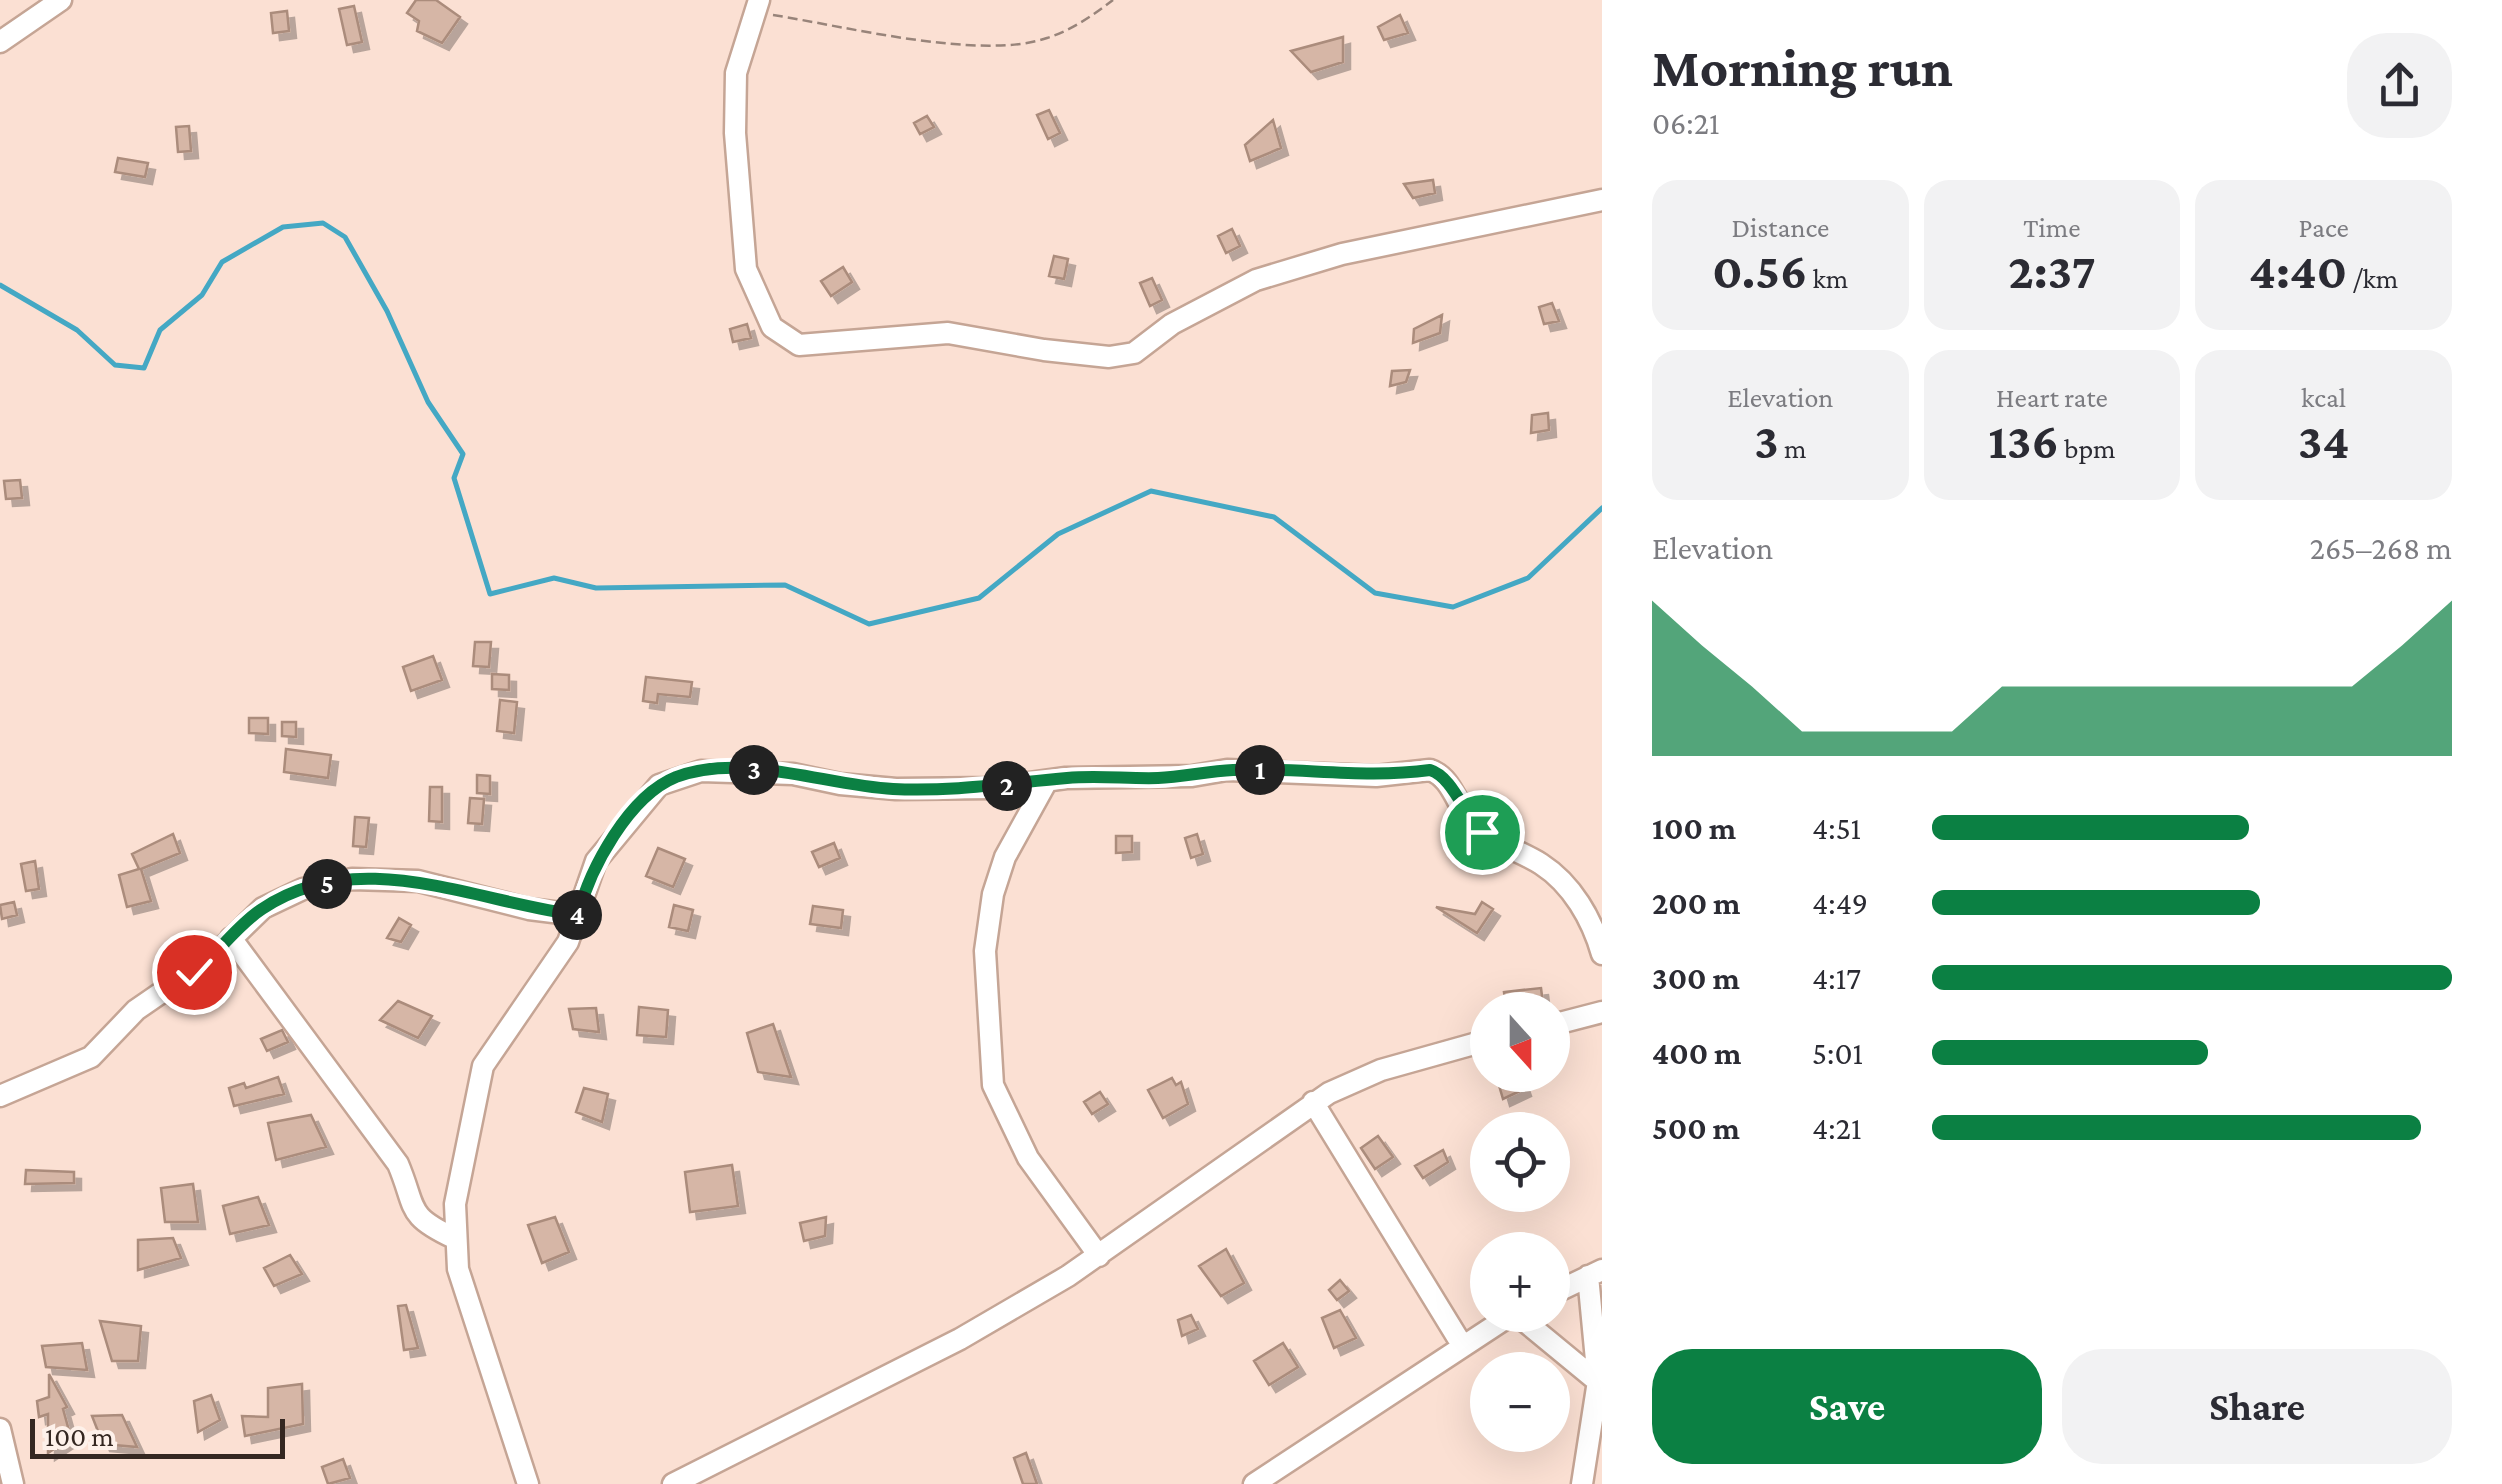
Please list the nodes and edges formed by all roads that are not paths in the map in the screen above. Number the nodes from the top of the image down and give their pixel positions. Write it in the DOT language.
graph roads {
  1 [pos="61,0"];
  2 [pos="758,6"];
  3 [pos="0,42"];
  4 [pos="1602,200"];
  5 [pos="1047,782"];
  6 [pos="578,915"];
  7 [pos="231,938"];
  8 [pos="1602,954"];
  9 [pos="1602,1012"];
  10 [pos="1570,1020"];
  11 [pos="1470,1045"];
  12 [pos="0,1096"];
  13 [pos="1313,1102"];
  14 [pos="454,1238"];
  15 [pos="1099,1256"];
  16 [pos="1595,1273"];
  17 [pos="1570,1285"];
  18 [pos="1485,1332"];
  19 [pos="1536,1332"];
  20 [pos="1462,1345"];
  21 [pos="1600,1383"];
  22 [pos="0,1429"];
  23 [pos="13,1484"];
  24 [pos="528,1484"];
  25 [pos="673,1484"];
  26 [pos="1254,1484"];
  27 [pos="1582,1484"];
  1 -- 3 [label="street"];
  2 -- 4 [label="street"];
  5 -- 6 [label="street"];
  5 -- 8 [label="street"];
  5 -- 15 [label="street"];
  6 -- 7 [label="street"];
  6 -- 14 [label="street"];
  7 -- 12 [label="street"];
  7 -- 14 [label="street"];
  9 -- 10 [label="street"];
  11 -- 13 [label="street"];
  13 -- 15 [label="street"];
  13 -- 20 [label="street"];
  14 -- 24 [label="street"];
  15 -- 25 [label="street"];
  16 -- 17 [label="street"];
  16 -- 21 [label="street"];
  18 -- 20 [label="street"];
  19 -- 21 [label="street"];
  20 -- 26 [label="street"];
  21 -- 27 [label="street"];
  22 -- 23 [label="street"];
}
